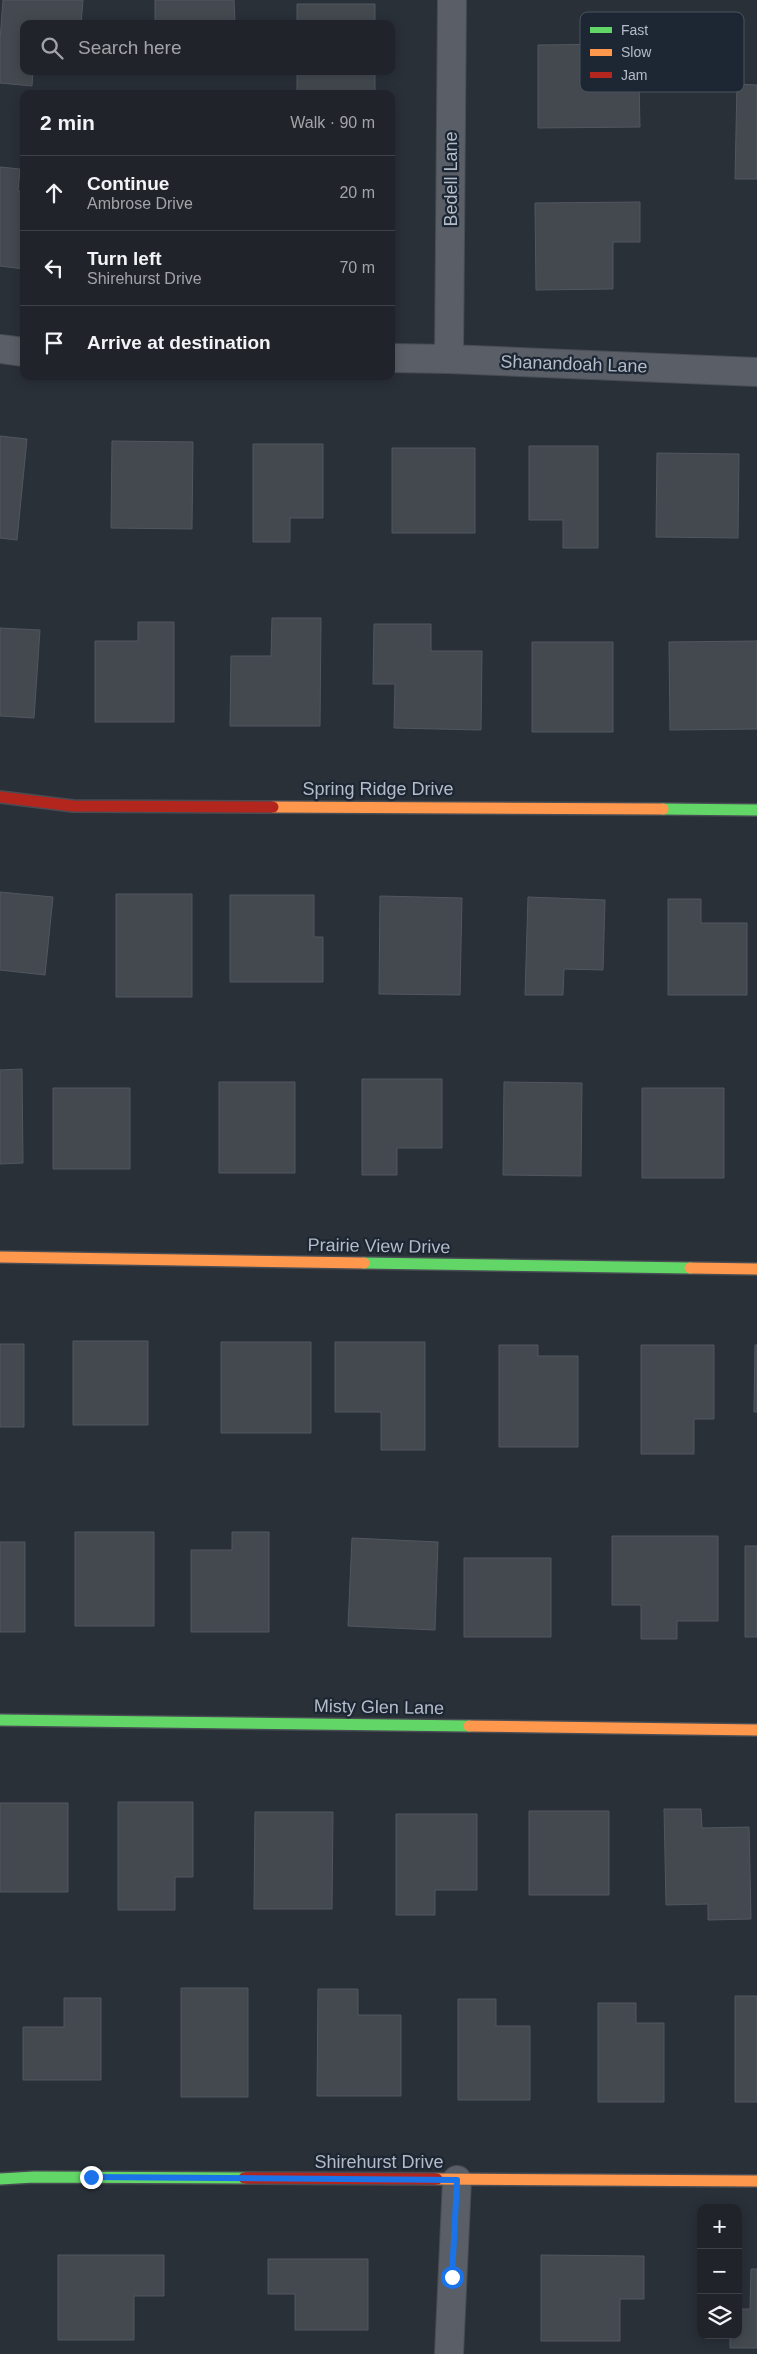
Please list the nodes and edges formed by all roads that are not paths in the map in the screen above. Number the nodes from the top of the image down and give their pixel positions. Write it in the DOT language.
graph roads {
  1 [pos="452,0"];
  2 [pos="0,349"];
  3 [pos="20,352"];
  4 [pos="395,358"];
  5 [pos="449,358"];
  6 [pos="757,372"];
  7 [pos="0,797"];
  8 [pos="757,810"];
  9 [pos="0,1257"];
  10 [pos="757,1269"];
  11 [pos="0,1720"];
  12 [pos="757,1730"];
  13 [pos="0,2179"];
  14 [pos="457,2180"];
  15 [pos="757,2181"];
  16 [pos="449,2354"];
  1 -- 5 [label="street, Bedell Lane"];
  2 -- 3 [label="street"];
  4 -- 5 [label="street, Shanandoah Lane"];
  5 -- 6 [label="street, Shanandoah Lane"];
  7 -- 8 [label="street, Spring Ridge Drive"];
  9 -- 10 [label="street, Prairie View Drive"];
  11 -- 12 [label="street, Misty Glen Lane"];
  13 -- 14 [label="street, Shirehurst Drive"];
  14 -- 15 [label="street, Shirehurst Drive"];
  14 -- 16 [label="street"];
}
